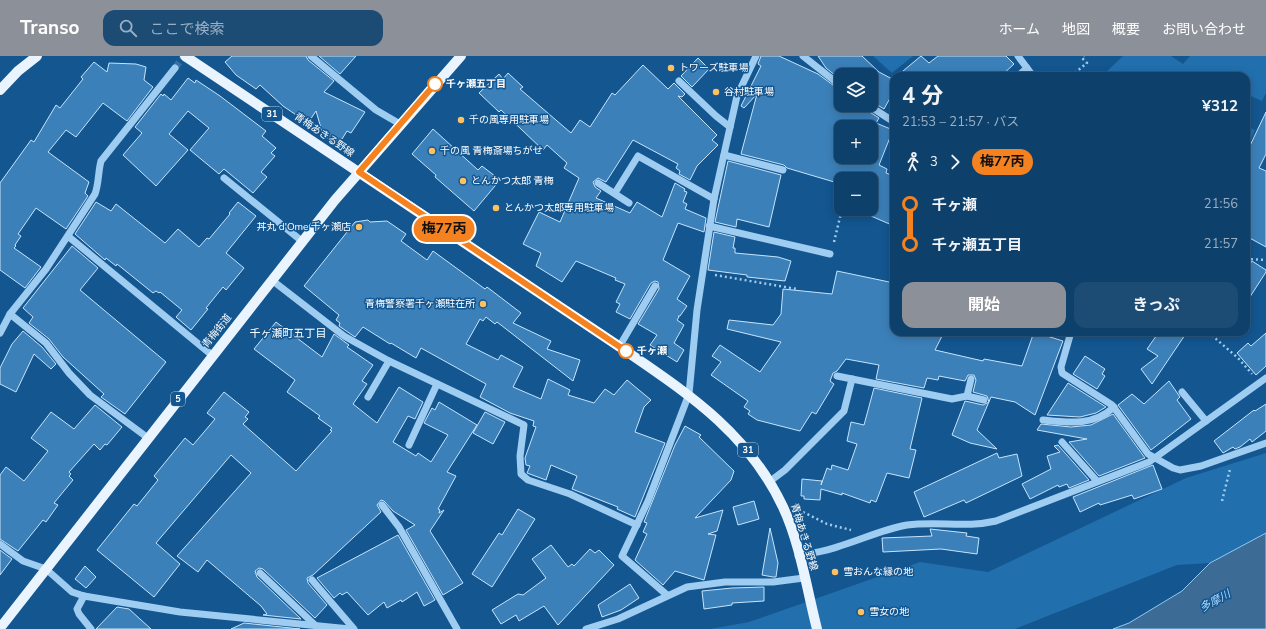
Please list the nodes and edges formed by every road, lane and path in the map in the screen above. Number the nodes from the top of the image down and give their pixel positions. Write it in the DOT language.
graph roads {
  1 [pos="37,56"];
  2 [pos="185,56"];
  3 [pos="311,56"];
  4 [pos="461,56"];
  5 [pos="756,56"];
  6 [pos="803,56"];
  7 [pos="1018,56"];
  8 [pos="1084,56"];
  9 [pos="175,68"];
  10 [pos="1027,68"];
  11 [pos="1022,72"];
  12 [pos="1030,72"];
  13 [pos="1076,72"];
  14 [pos="834,80"];
  15 [pos="679,81"];
  16 [pos="0,90"];
  17 [pos="878,112"];
  18 [pos="890,119"];
  19 [pos="400,124"];
  20 [pos="730,127"];
  21 [pos="724,155"];
  22 [pos="783,170"];
  23 [pos="359,172"];
  24 [pos="224,178"];
  25 [pos="598,183"];
  26 [pos="614,194"];
  27 [pos="714,199"];
  28 [pos="629,203"];
  29 [pos="840,216"];
  30 [pos="709,226"];
  31 [pos="68,237"];
  32 [pos="303,242"];
  33 [pos="830,254"];
  34 [pos="1250,259"];
  35 [pos="1266,260"];
  36 [pos="702,273"];
  37 [pos="273,281"];
  38 [pos="655,286"];
  39 [pos="797,289"];
  40 [pos="10,314"];
  41 [pos="0,334"];
  42 [pos="1070,336"];
  43 [pos="1213,336"];
  44 [pos="623,349"];
  45 [pos="213,356"];
  46 [pos="389,361"];
  47 [pos="837,376"];
  48 [pos="852,379"];
  49 [pos="971,379"];
  50 [pos="1263,380"];
  51 [pos="437,384"];
  52 [pos="1182,392"];
  53 [pos="689,394"];
  54 [pos="967,396"];
  55 [pos="368,397"];
  56 [pos="984,400"];
  57 [pos="1114,407"];
  58 [pos="1043,420"];
  59 [pos="1206,421"];
  60 [pos="148,438"];
  61 [pos="1062,442"];
  62 [pos="1266,443"];
  63 [pos="409,445"];
  64 [pos="1236,454"];
  65 [pos="1155,457"];
  66 [pos="1097,481"];
  67 [pos="769,482"];
  68 [pos="1222,501"];
  69 [pos="382,505"];
  70 [pos="803,512"];
  71 [pos="637,525"];
  72 [pos="853,530"];
  73 [pos="0,544"];
  74 [pos="798,556"];
  75 [pos="46,569"];
  76 [pos="260,574"];
  77 [pos="804,578"];
  78 [pos="312,580"];
  79 [pos="667,595"];
  80 [pos="84,596"];
  81 [pos="316,626"];
  82 [pos="0,628"];
  83 [pos="91,629"];
  84 [pos="350,629"];
  85 [pos="354,629"];
  86 [pos="457,629"];
  87 [pos="586,629"];
  88 [pos="817,629"];
  1 -- 16 [label="main road"];
  2 -- 23 [label="main road, 青梅あきる野線 / 31"];
  3 -- 19 [label="street"];
  4 -- 19 [label="main road, 青梅街道 / 5"];
  5 -- 20 [label="street"];
  6 -- 14 [label="street"];
  7 -- 10 [label="street"];
  8 -- 13 [label="path"];
  9 -- 31 [label="street"];
  10 -- 11 [label="street"];
  10 -- 12 [label="street"];
  15 -- 20 [label="street"];
  17 -- 18 [label="street"];
  19 -- 23 [label="main road, 青梅街道 / 5"];
  20 -- 21 [label="street"];
  21 -- 22 [label="street"];
  21 -- 27 [label="street"];
  23 -- 32 [label="main road, 青梅街道 / 5"];
  23 -- 44 [label="main road, 青梅あきる野線 / 31"];
  24 -- 32 [label="street"];
  25 -- 26 [label="street"];
  26 -- 27 [label="street"];
  26 -- 28 [label="street"];
  27 -- 30 [label="street"];
  29 -- 33 [label="path"];
  30 -- 33 [label="street"];
  30 -- 36 [label="street"];
  31 -- 40 [label="street"];
  31 -- 45 [label="street"];
  32 -- 37 [label="main road, 青梅街道 / 5"];
  34 -- 35 [label="path"];
  36 -- 39 [label="path"];
  36 -- 53 [label="street"];
  37 -- 45 [label="main road, 青梅街道 / 5"];
  37 -- 46 [label="street"];
  38 -- 44 [label="street"];
  40 -- 41 [label="street"];
  40 -- 60 [label="street"];
  42 -- 57 [label="street"];
  43 -- 50 [label="path"];
  44 -- 53 [label="main road, 青梅あきる野線 / 31"];
  45 -- 60 [label="main road, 青梅街道 / 5"];
  46 -- 51 [label="street"];
  46 -- 55 [label="street"];
  47 -- 48 [label="street"];
  48 -- 54 [label="street"];
  48 -- 67 [label="street"];
  49 -- 54 [label="street"];
  50 -- 59 [label="street"];
  51 -- 63 [label="street"];
  51 -- 71 [label="street"];
  52 -- 59 [label="street"];
  53 -- 67 [label="main road, 青梅あきる野線 / 31"];
  53 -- 71 [label="street"];
  54 -- 56 [label="street"];
  57 -- 58 [label="street"];
  57 -- 65 [label="street"];
  59 -- 65 [label="street"];
  60 -- 75 [label="main road, 青梅街道 / 5"];
  61 -- 66 [label="street"];
  62 -- 64 [label="street"];
  64 -- 65 [label="street"];
  64 -- 68 [label="path"];
  65 -- 66 [label="street"];
  66 -- 74 [label="street"];
  67 -- 74 [label="main road, 青梅あきる野線 / 31"];
  69 -- 86 [label="street"];
  70 -- 72 [label="path"];
  71 -- 79 [label="street"];
  73 -- 75 [label="street"];
  74 -- 77 [label="main road, 青梅あきる野線 / 31"];
  75 -- 80 [label="street"];
  75 -- 82 [label="main road, 青梅街道 / 5"];
  76 -- 81 [label="street"];
  77 -- 79 [label="street"];
  77 -- 88 [label="main road, 青梅あきる野線 / 31"];
  78 -- 85 [label="street"];
  79 -- 87 [label="street"];
  80 -- 81 [label="street"];
  80 -- 83 [label="street"];
  81 -- 84 [label="street"];
}
